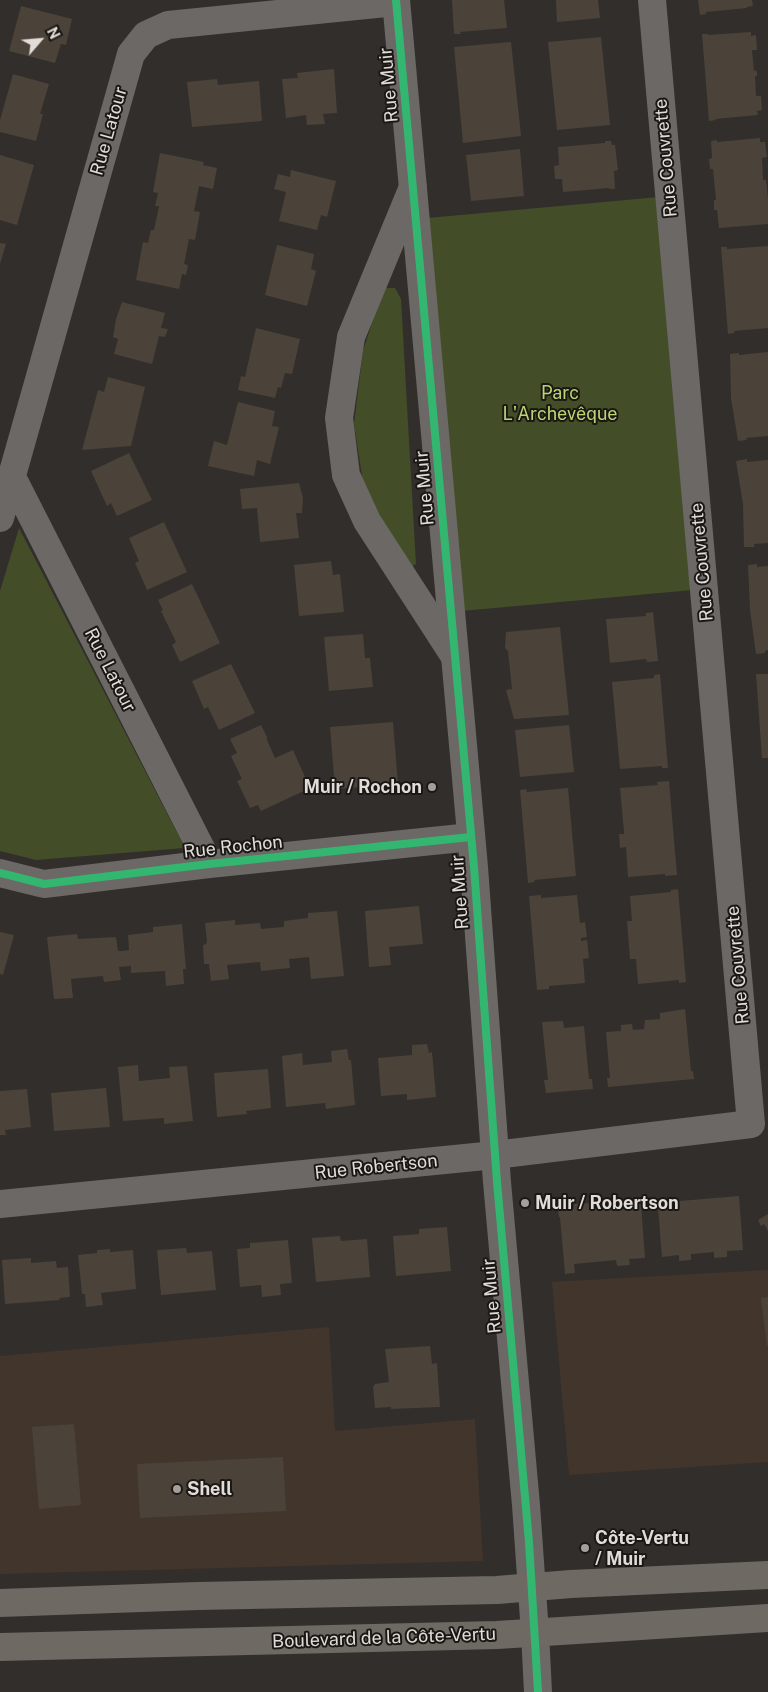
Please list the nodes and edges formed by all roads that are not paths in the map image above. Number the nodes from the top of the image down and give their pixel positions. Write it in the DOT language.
graph roads {
  1 [pos="652,0"];
  2 [pos="396,1"];
  3 [pos="413,186"];
  4 [pos="12,475"];
  5 [pos="0,518"];
  6 [pos="455,657"];
  7 [pos="471,837"];
  8 [pos="209,864"];
  9 [pos="0,873"];
  10 [pos="752,1124"];
  11 [pos="495,1155"];
  12 [pos="0,1204"];
  13 [pos="768,1575"];
  14 [pos="532,1587"];
  15 [pos="0,1603"];
  16 [pos="768,1618"];
  17 [pos="535,1633"];
  18 [pos="0,1647"];
  19 [pos="538,1692"];
  1 -- 10 [label="street, Rue Couvrette"];
  2 -- 3 [label="street, Rue Muir"];
  2 -- 4 [label="street, Rue Latour"];
  3 -- 6 [label="street, Rue Muir"];
  3 -- 6 [label="street, Rue Muir"];
  4 -- 5 [label="street, Rue Latour"];
  4 -- 8 [label="street, Rue Latour"];
  6 -- 7 [label="street, Rue Muir"];
  7 -- 8 [label="street, Rue Rochon"];
  7 -- 11 [label="street, Rue Muir"];
  8 -- 9 [label="street, Rue Rochon"];
  10 -- 11 [label="street, Rue Robertson"];
  11 -- 12 [label="street, Rue Robertson"];
  11 -- 14 [label="street, Rue Muir"];
  13 -- 14 [label="main road"];
  14 -- 15 [label="main road"];
  14 -- 17 [label="street, Rue Muir"];
  16 -- 17 [label="main road, Boulevard de la Côte-Vertu"];
  17 -- 18 [label="main road, Boulevard de la Côte-Vertu"];
  17 -- 19 [label="street, Rue Muir"];
}
